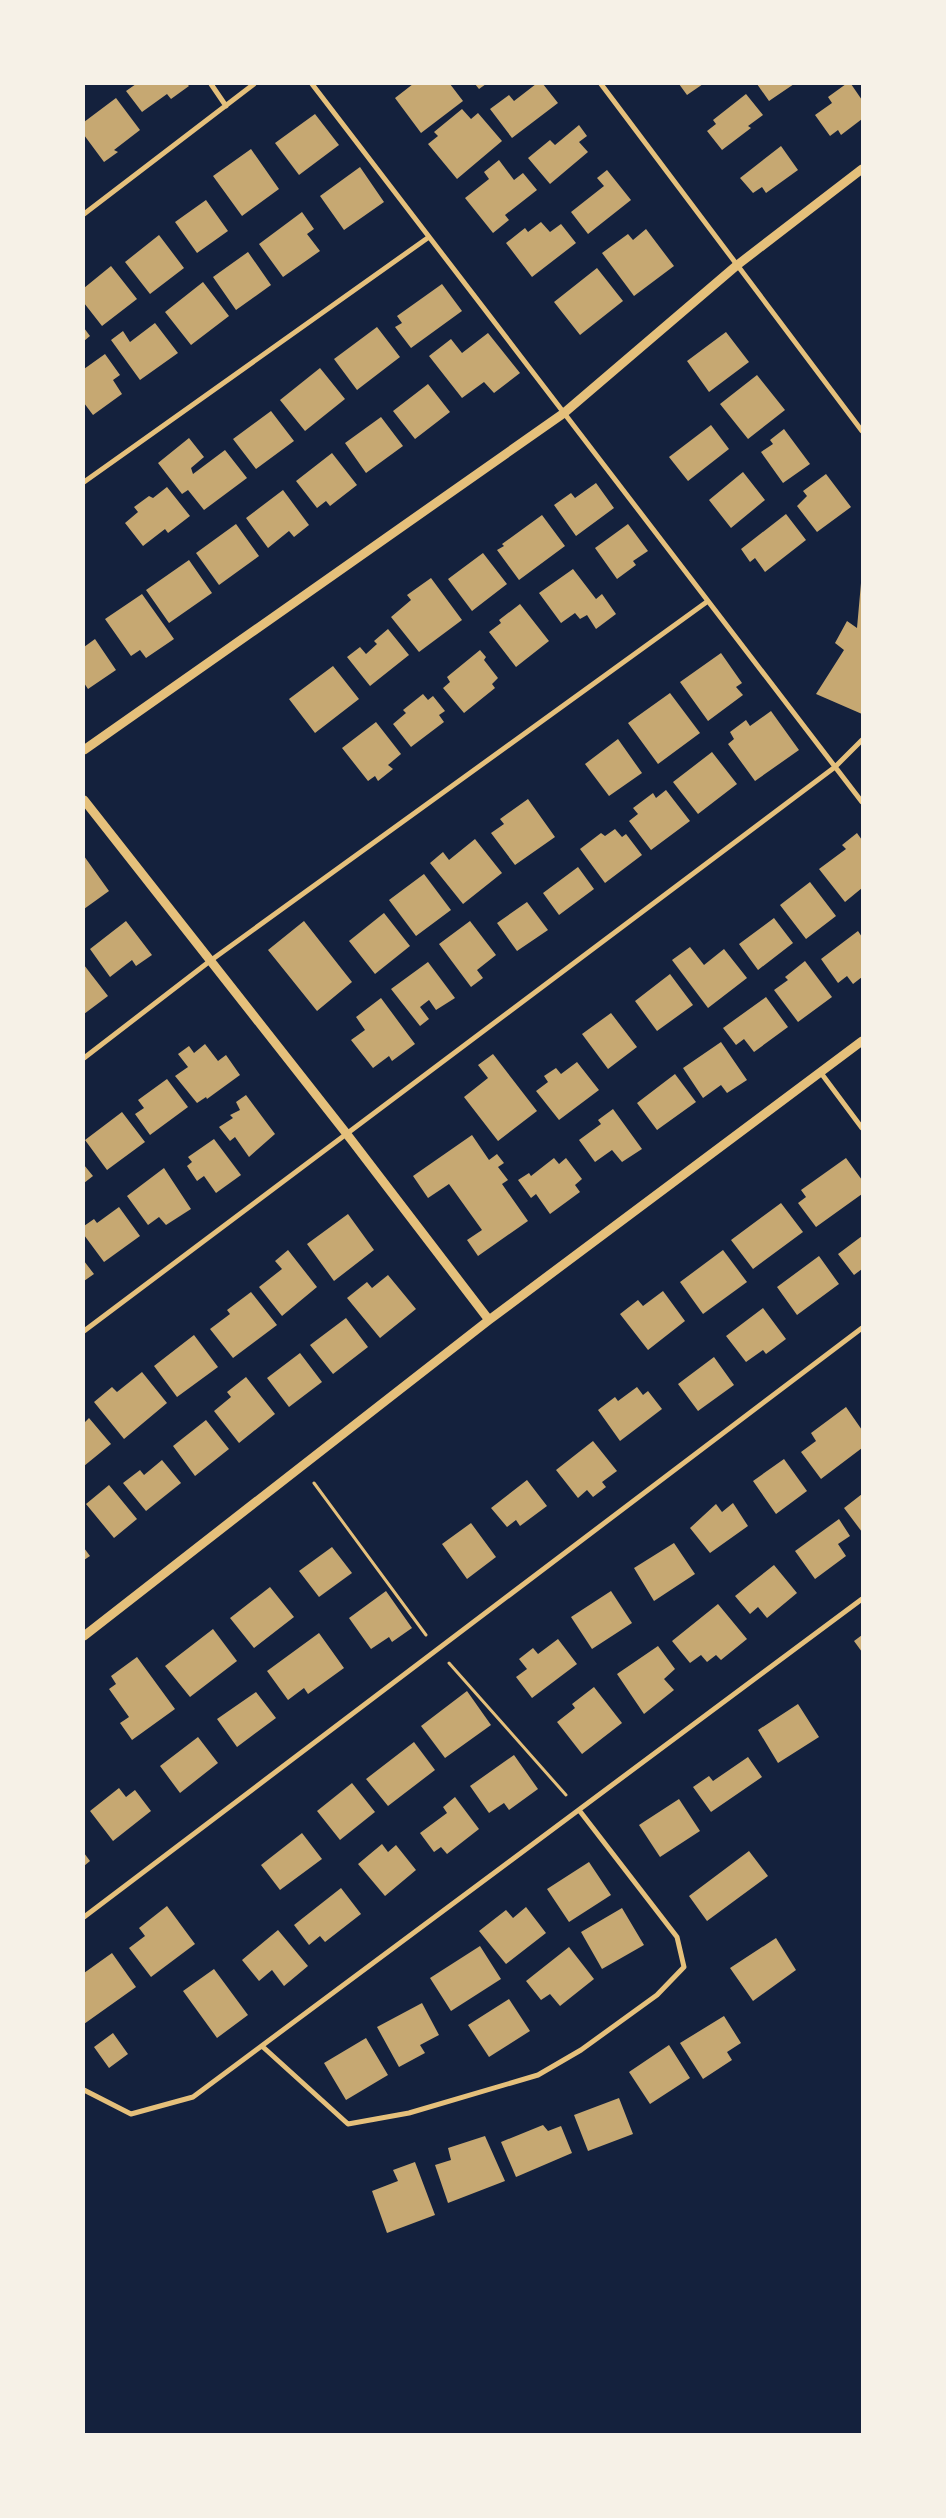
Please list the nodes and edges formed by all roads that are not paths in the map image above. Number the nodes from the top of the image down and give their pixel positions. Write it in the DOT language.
graph roads {
  1 [pos="210,84"];
  2 [pos="254,84"];
  3 [pos="312,84"];
  4 [pos="601,84"];
  5 [pos="226,106"];
  6 [pos="862,169"];
  7 [pos="84,214"];
  8 [pos="429,237"];
  9 [pos="736,266"];
  10 [pos="564,413"];
  11 [pos="862,431"];
  12 [pos="84,482"];
  13 [pos="708,601"];
  14 [pos="862,740"];
  15 [pos="84,750"];
  16 [pos="835,767"];
  17 [pos="84,800"];
  18 [pos="862,802"];
  19 [pos="210,961"];
  20 [pos="862,1041"];
  21 [pos="84,1058"];
  22 [pos="821,1073"];
  23 [pos="862,1128"];
  24 [pos="346,1133"];
  25 [pos="489,1320"];
  26 [pos="862,1328"];
  27 [pos="84,1331"];
  28 [pos="862,1599"];
  29 [pos="84,1636"];
  30 [pos="580,1810"];
  31 [pos="84,1917"];
  32 [pos="263,2046"];
  33 [pos="84,2090"];
  1 -- 5 [label="street"];
  2 -- 5 [label="street"];
  3 -- 8 [label="street"];
  4 -- 9 [label="street"];
  5 -- 7 [label="street"];
  6 -- 9 [label="street"];
  8 -- 10 [label="street"];
  8 -- 12 [label="street"];
  9 -- 10 [label="street"];
  9 -- 11 [label="street"];
  10 -- 13 [label="street"];
  10 -- 15 [label="street"];
  13 -- 16 [label="street"];
  13 -- 19 [label="street"];
  14 -- 16 [label="street"];
  16 -- 18 [label="street"];
  16 -- 24 [label="street"];
  17 -- 19 [label="street"];
  19 -- 21 [label="street"];
  19 -- 24 [label="street"];
  20 -- 22 [label="street"];
  22 -- 23 [label="street"];
  22 -- 25 [label="street"];
  24 -- 25 [label="street"];
  24 -- 27 [label="street"];
  25 -- 29 [label="street"];
  26 -- 31 [label="street"];
  28 -- 30 [label="street"];
  30 -- 32 [label="street"];
  30 -- 32 [label="street"];
  32 -- 33 [label="street"];
}
